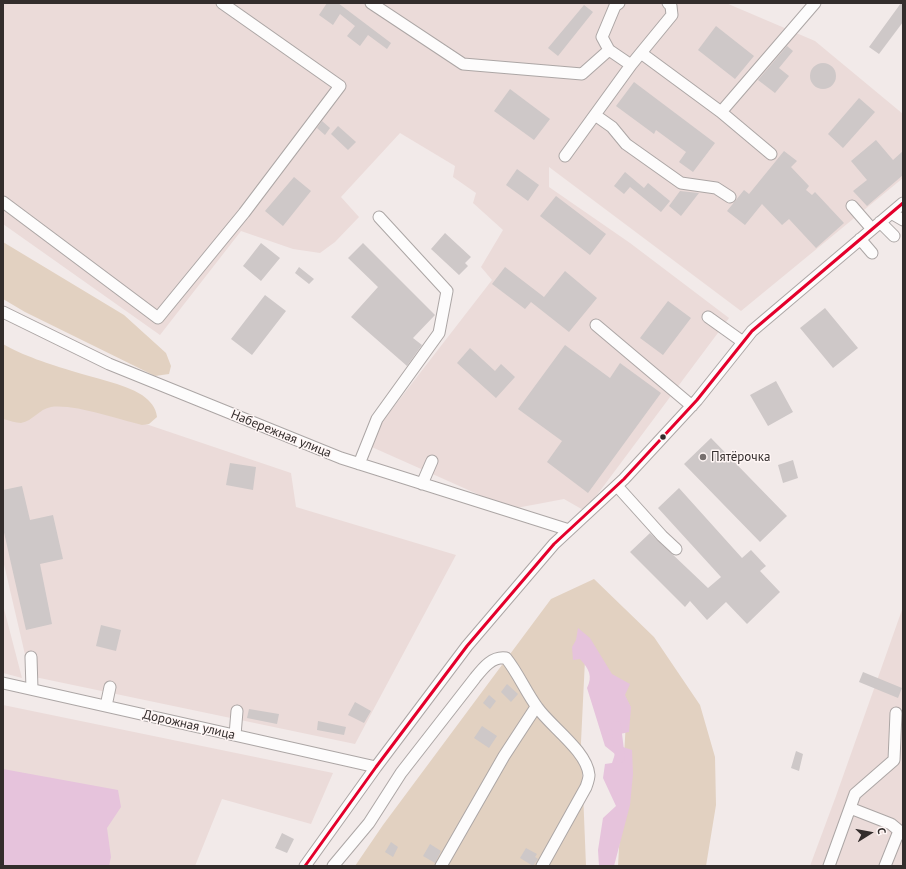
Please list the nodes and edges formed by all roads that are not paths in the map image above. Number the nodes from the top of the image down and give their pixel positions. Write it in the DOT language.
graph roads {
  1 [pos="222,3"];
  2 [pos="371,3"];
  3 [pos="620,3"];
  4 [pos="816,3"];
  5 [pos="672,4"];
  6 [pos="609,50"];
  7 [pos="641,53"];
  8 [pos="631,65"];
  9 [pos="721,112"];
  10 [pos="595,115"];
  11 [pos="771,154"];
  12 [pos="565,156"];
  13 [pos="730,197"];
  14 [pos="3,202"];
  15 [pos="903,203"];
  16 [pos="852,206"];
  17 [pos="891,213"];
  18 [pos="379,217"];
  19 [pos="903,220"];
  20 [pos="876,226"];
  21 [pos="894,236"];
  22 [pos="860,239"];
  23 [pos="872,254"];
  24 [pos="3,312"];
  25 [pos="708,317"];
  26 [pos="596,325"];
  27 [pos="743,342"];
  28 [pos="692,406"];
  29 [pos="432,461"];
  30 [pos="359,464"];
  31 [pos="422,484"];
  32 [pos="617,486"];
  33 [pos="569,530"];
  34 [pos="676,548"];
  35 [pos="31,657"];
  36 [pos="3,683"];
  37 [pos="110,687"];
  38 [pos="32,689"];
  39 [pos="106,706"];
  40 [pos="536,707"];
  41 [pos="237,711"];
  42 [pos="896,713"];
  43 [pos="235,735"];
  44 [pos="899,762"];
  45 [pos="376,767"];
  46 [pos="850,808"];
  47 [pos="901,832"];
  48 [pos="305,865"];
  49 [pos="333,866"];
  50 [pos="441,866"];
  51 [pos="542,866"];
  52 [pos="829,866"];
  53 [pos="885,866"];
  1 -- 14 [label="street"];
  2 -- 6 [label="street"];
  3 -- 6 [label="street"];
  4 -- 9 [label="street"];
  5 -- 7 [label="street"];
  6 -- 8 [label="street"];
  7 -- 8 [label="street"];
  7 -- 9 [label="street"];
  8 -- 10 [label="street"];
  9 -- 11 [label="street"];
  10 -- 12 [label="street"];
  10 -- 13 [label="street"];
  15 -- 17 [label="street"];
  16 -- 20 [label="street"];
  17 -- 19 [label="street"];
  17 -- 20 [label="street"];
  18 -- 30 [label="street"];
  20 -- 21 [label="street"];
  20 -- 22 [label="street"];
  22 -- 23 [label="street"];
  22 -- 27 [label="street"];
  24 -- 30 [label="street, Набережная улица"];
  25 -- 27 [label="street"];
  26 -- 28 [label="street"];
  27 -- 28 [label="street"];
  28 -- 32 [label="street"];
  29 -- 31 [label="street"];
  30 -- 31 [label="street, Набережная улица"];
  31 -- 33 [label="street, Набережная улица"];
  32 -- 33 [label="street"];
  32 -- 34 [label="street"];
  33 -- 45 [label="street"];
  35 -- 38 [label="street"];
  36 -- 38 [label="street, Дорожная улица"];
  37 -- 39 [label="street"];
  38 -- 39 [label="street, Дорожная улица"];
  39 -- 43 [label="street, Дорожная улица"];
  40 -- 49 [label="street"];
  40 -- 50 [label="street"];
  40 -- 51 [label="street"];
  41 -- 43 [label="street"];
  42 -- 44 [label="street"];
  43 -- 45 [label="street, Дорожная улица"];
  44 -- 46 [label="street"];
  45 -- 48 [label="street"];
  46 -- 47 [label="street"];
  46 -- 52 [label="street"];
  47 -- 53 [label="street"];
}
